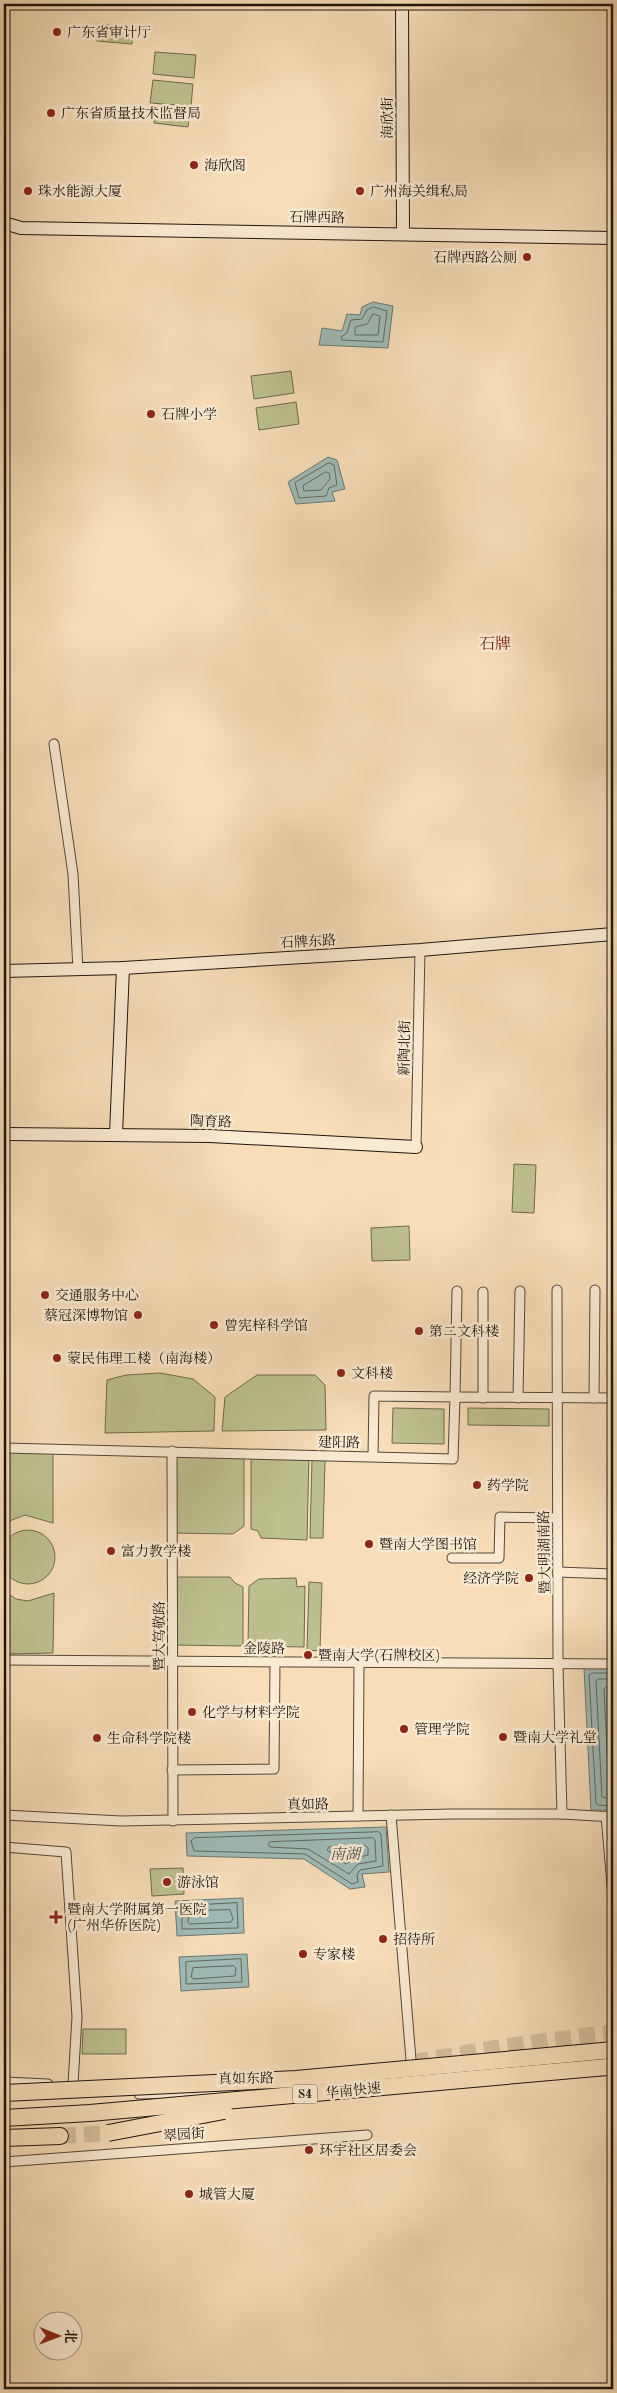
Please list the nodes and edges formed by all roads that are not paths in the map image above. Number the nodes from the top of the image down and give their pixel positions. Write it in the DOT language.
graph roads {
  1 [pos="402,4"];
  2 [pos="4,223"];
  3 [pos="21,228"];
  4 [pos="4,232"];
  5 [pos="403,233"];
  6 [pos="613,238"];
  7 [pos="54,744"];
  8 [pos="613,934"];
  9 [pos="420,950"];
  10 [pos="123,968"];
  11 [pos="78,970"];
  12 [pos="4,971"];
  13 [pos="4,1134"];
  14 [pos="116,1134"];
  15 [pos="416,1147"];
  16 [pos="557,1290"];
  17 [pos="595,1290"];
  18 [pos="457,1291"];
  19 [pos="520,1291"];
  20 [pos="484,1292"];
  21 [pos="455,1397"];
  22 [pos="482,1398"];
  23 [pos="518,1398"];
  24 [pos="558,1398"];
  25 [pos="594,1398"];
  26 [pos="613,1398"];
  27 [pos="4,1448"];
  28 [pos="172,1451"];
  29 [pos="373,1456"];
  30 [pos="557,1518"];
  31 [pos="452,1558"];
  32 [pos="558,1572"];
  33 [pos="613,1574"];
  34 [pos="4,1660"];
  35 [pos="172,1661"];
  36 [pos="275,1662"];
  37 [pos="359,1663"];
  38 [pos="558,1664"];
  39 [pos="613,1664"];
  40 [pos="172,1770"];
  41 [pos="562,1814"];
  42 [pos="4,1815"];
  43 [pos="391,1815"];
  44 [pos="358,1816"];
  45 [pos="610,1817"];
  46 [pos="173,1821"];
  47 [pos="4,1847"];
  48 [pos="613,1896"];
  49 [pos="613,2050"];
  50 [pos="613,2067"];
  51 [pos="4,2084"];
  52 [pos="73,2084"];
  53 [pos="417,2084"];
  54 [pos="133,2086"];
  55 [pos="4,2093"];
  56 [pos="4,2118"];
  57 [pos="108,2133"];
  58 [pos="367,2135"];
  59 [pos="60,2136"];
  60 [pos="4,2138"];
  61 [pos="4,2162"];
  1 -- 5 [label="street, 海欣街"];
  2 -- 3 [label="street"];
  3 -- 4 [label="street"];
  3 -- 5 [label="street, 石牌西路"];
  5 -- 6 [label="street, 石牌西路"];
  7 -- 11 [label="street"];
  8 -- 9 [label="street, 石牌东路"];
  9 -- 10 [label="street, 石牌东路"];
  9 -- 15 [label="street, 新陶北街"];
  10 -- 11 [label="street, 石牌东路"];
  10 -- 14 [label="street"];
  11 -- 12 [label="street, 石牌东路"];
  13 -- 14 [label="street, 陶育路"];
  14 -- 15 [label="street, 陶育路"];
  16 -- 24 [label="street, 暨大明湖南路"];
  17 -- 25 [label="street"];
  18 -- 21 [label="street"];
  19 -- 23 [label="street"];
  20 -- 22 [label="street"];
  21 -- 22 [label="street"];
  21 -- 29 [label="street"];
  21 -- 29 [label="street, 建阳路"];
  22 -- 23 [label="street"];
  23 -- 24 [label="street"];
  24 -- 25 [label="street"];
  24 -- 30 [label="street, 暨大明湖南路"];
  25 -- 26 [label="street"];
  27 -- 28 [label="street, 建阳路"];
  28 -- 29 [label="street, 建阳路"];
  28 -- 35 [label="street, 暨大笃敬路"];
  30 -- 31 [label="street"];
  30 -- 32 [label="street, 暨大明湖南路"];
  32 -- 33 [label="street"];
  32 -- 38 [label="street, 暨大明湖南路"];
  34 -- 35 [label="street, 金陵路"];
  35 -- 36 [label="street, 金陵路"];
  35 -- 40 [label="street, 暨大笃敬路"];
  36 -- 37 [label="street, 金陵路"];
  36 -- 40 [label="street"];
  37 -- 38 [label="street, 金陵路"];
  37 -- 44 [label="street"];
  38 -- 39 [label="street, 金陵路"];
  38 -- 41 [label="street, 暨大明湖南路"];
  40 -- 46 [label="street, 暨大笃敬路"];
  41 -- 43 [label="street, 真如路"];
  41 -- 45 [label="street, 真如路"];
  42 -- 46 [label="street, 真如路"];
  43 -- 44 [label="street, 真如路"];
  43 -- 53 [label="street"];
  44 -- 46 [label="street, 真如路"];
  45 -- 48 [label="street"];
  47 -- 52 [label="street"];
  49 -- 54 [label="highway, 华南快速 / S4, bridge"];
  50 -- 53 [label="highway, 华南快速 / S4, bridge"];
  51 -- 52 [label="street, 真如东路"];
  51 -- 54 [label="highway, bridge"];
  52 -- 53 [label="street, 真如东路"];
  53 -- 56 [label="highway, 华南快速 / S4, bridge"];
  53 -- 57 [label="highway, bridge"];
  54 -- 55 [label="highway, 华南快速 / S4, bridge"];
  58 -- 61 [label="street, 翠园街"];
  59 -- 60 [label="highway"];
}
